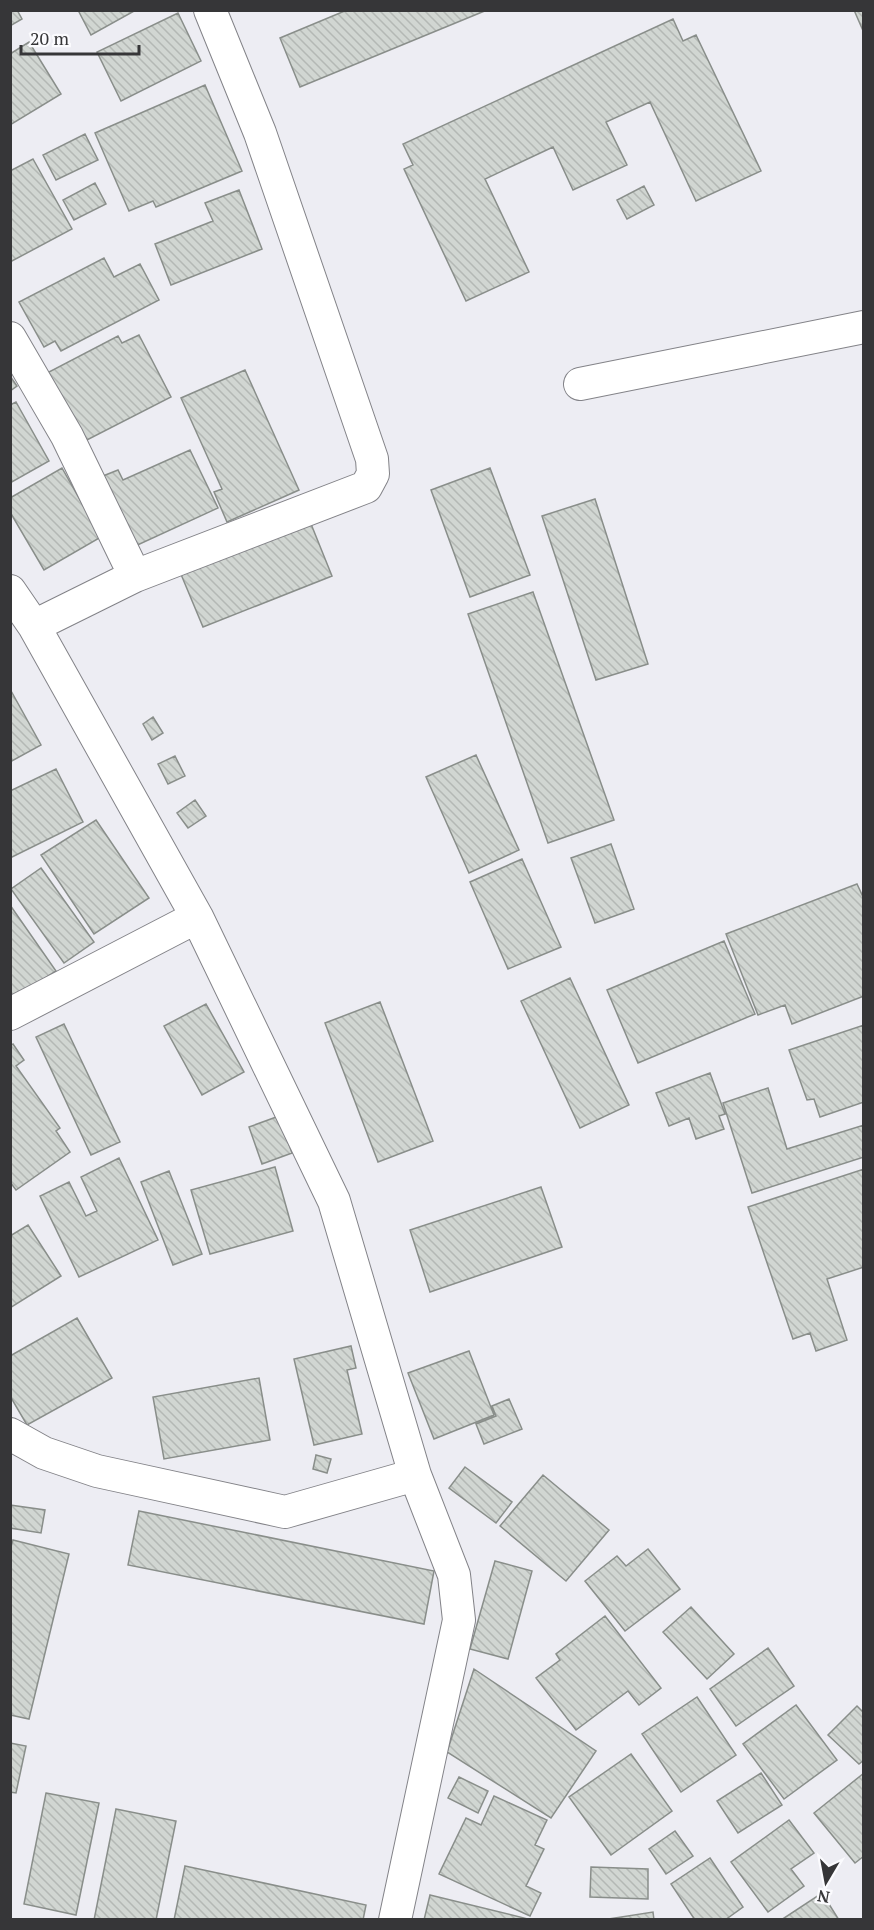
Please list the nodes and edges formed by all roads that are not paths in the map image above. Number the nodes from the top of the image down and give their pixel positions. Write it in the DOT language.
graph roads {
  1 [pos="210,10"];
  2 [pos="864,327"];
  3 [pos="10,338"];
  4 [pos="580,384"];
  5 [pos="135,576"];
  6 [pos="10,591"];
  7 [pos="34,626"];
  8 [pos="197,916"];
  9 [pos="10,1014"];
  10 [pos="10,1434"];
  11 [pos="415,1475"];
  12 [pos="395,1920"];
  1 -- 5 [label="street"];
  2 -- 4 [label="street"];
  3 -- 5 [label="street"];
  5 -- 7 [label="street"];
  6 -- 7 [label="street"];
  7 -- 8 [label="street"];
  8 -- 9 [label="street"];
  8 -- 11 [label="street"];
  10 -- 11 [label="street"];
  11 -- 12 [label="street"];
}
